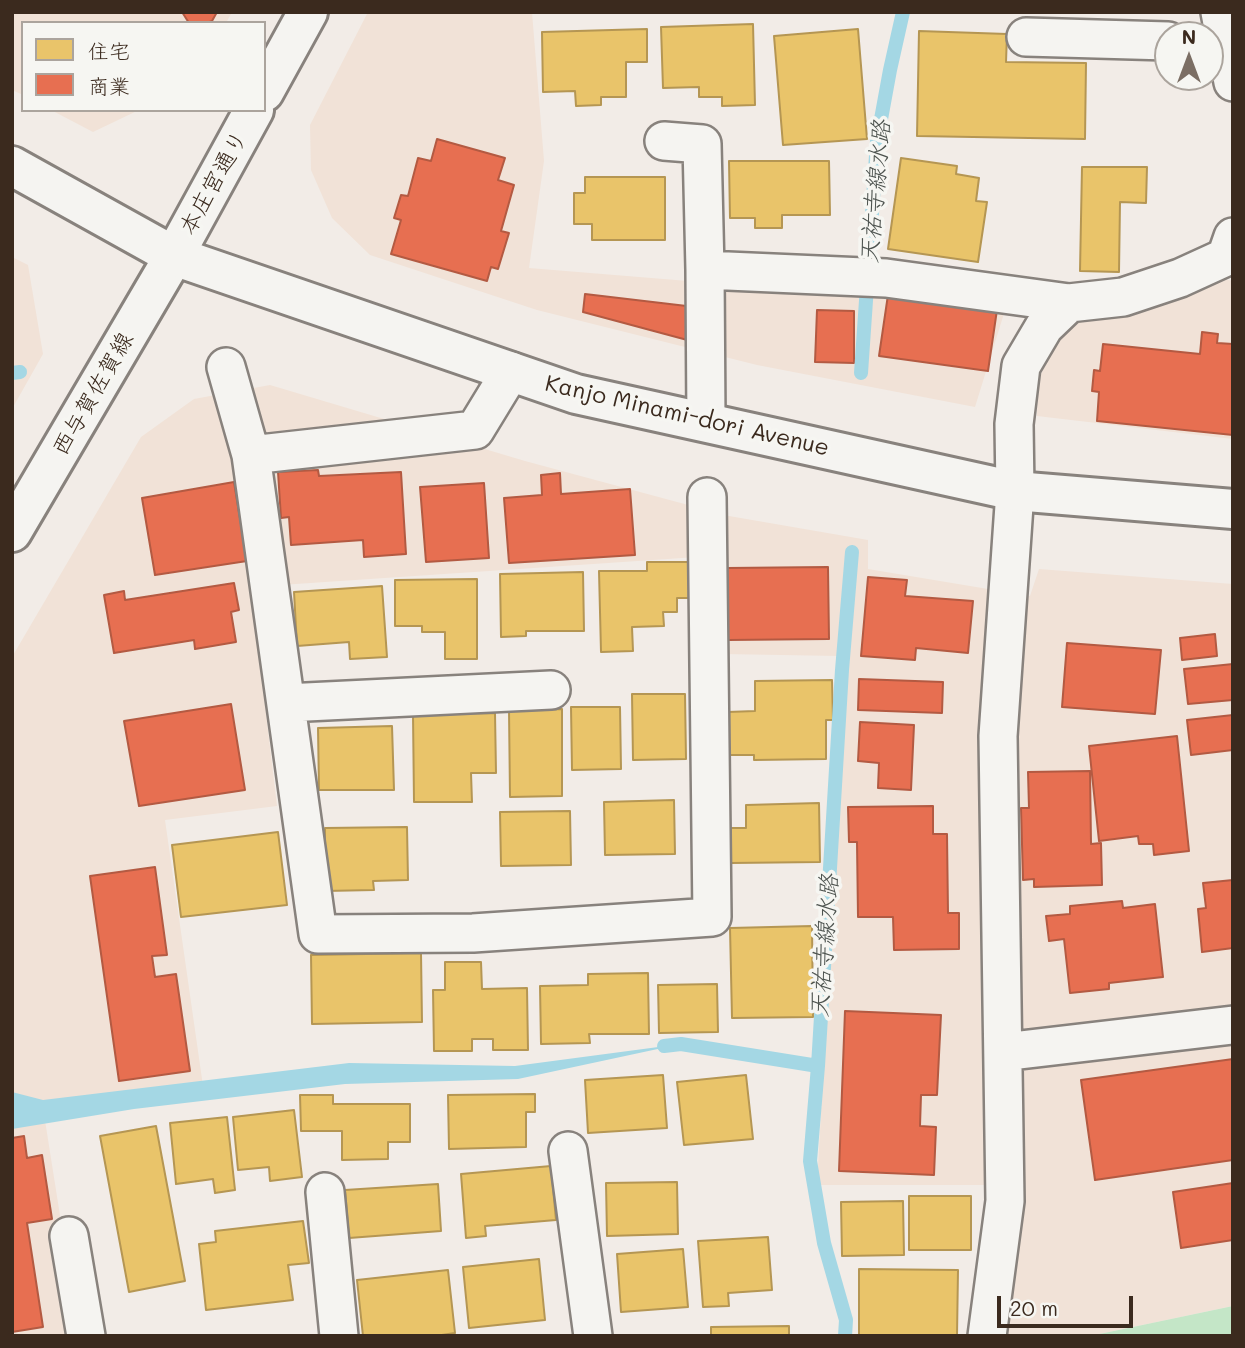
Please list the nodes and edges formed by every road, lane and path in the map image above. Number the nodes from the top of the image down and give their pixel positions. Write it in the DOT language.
graph roads {
  1 [pos="308,12"];
  2 [pos="1026,37"];
  3 [pos="1154,41"];
  4 [pos="1224,50"];
  5 [pos="1233,82"];
  6 [pos="266,88"];
  7 [pos="253,112"];
  8 [pos="664,141"];
  9 [pos="12,166"];
  10 [pos="1233,237"];
  11 [pos="174,256"];
  12 [pos="705,270"];
  13 [pos="1069,303"];
  14 [pos="226,368"];
  15 [pos="511,371"];
  16 [pos="706,422"];
  17 [pos="251,455"];
  18 [pos="1015,491"];
  19 [pos="707,497"];
  20 [pos="1233,509"];
  21 [pos="12,532"];
  22 [pos="551,690"];
  23 [pos="286,703"];
  24 [pos="1233,1025"];
  25 [pos="1003,1052"];
  26 [pos="568,1151"];
  27 [pos="324,1192"];
  28 [pos="69,1236"];
  29 [pos="86,1336"];
  30 [pos="339,1336"];
  31 [pos="593,1336"];
  32 [pos="986,1336"];
  1 -- 6 [label="main road"];
  2 -- 3 [label="street"];
  4 -- 5 [label="street"];
  7 -- 11 [label="main road, 本庄宮通り"];
  8 -- 12 [label="street"];
  9 -- 11 [label="main road, Kanjo Minami-dori Avenue"];
  10 -- 13 [label="street"];
  11 -- 15 [label="main road, Kanjo Minami-dori Avenue"];
  11 -- 21 [label="main road, 西与賀佐賀線"];
  12 -- 13 [label="street"];
  12 -- 16 [label="street"];
  13 -- 18 [label="street"];
  14 -- 17 [label="street"];
  15 -- 16 [label="main road, Kanjo Minami-dori Avenue"];
  15 -- 17 [label="street"];
  16 -- 18 [label="main road, Kanjo Minami-dori Avenue"];
  17 -- 23 [label="street"];
  18 -- 20 [label="main road, Kanjo Minami-dori Avenue"];
  18 -- 25 [label="street"];
  19 -- 23 [label="street"];
  22 -- 23 [label="street"];
  24 -- 25 [label="street"];
  25 -- 32 [label="street"];
  26 -- 31 [label="street"];
  27 -- 30 [label="street"];
  28 -- 29 [label="street"];
}
